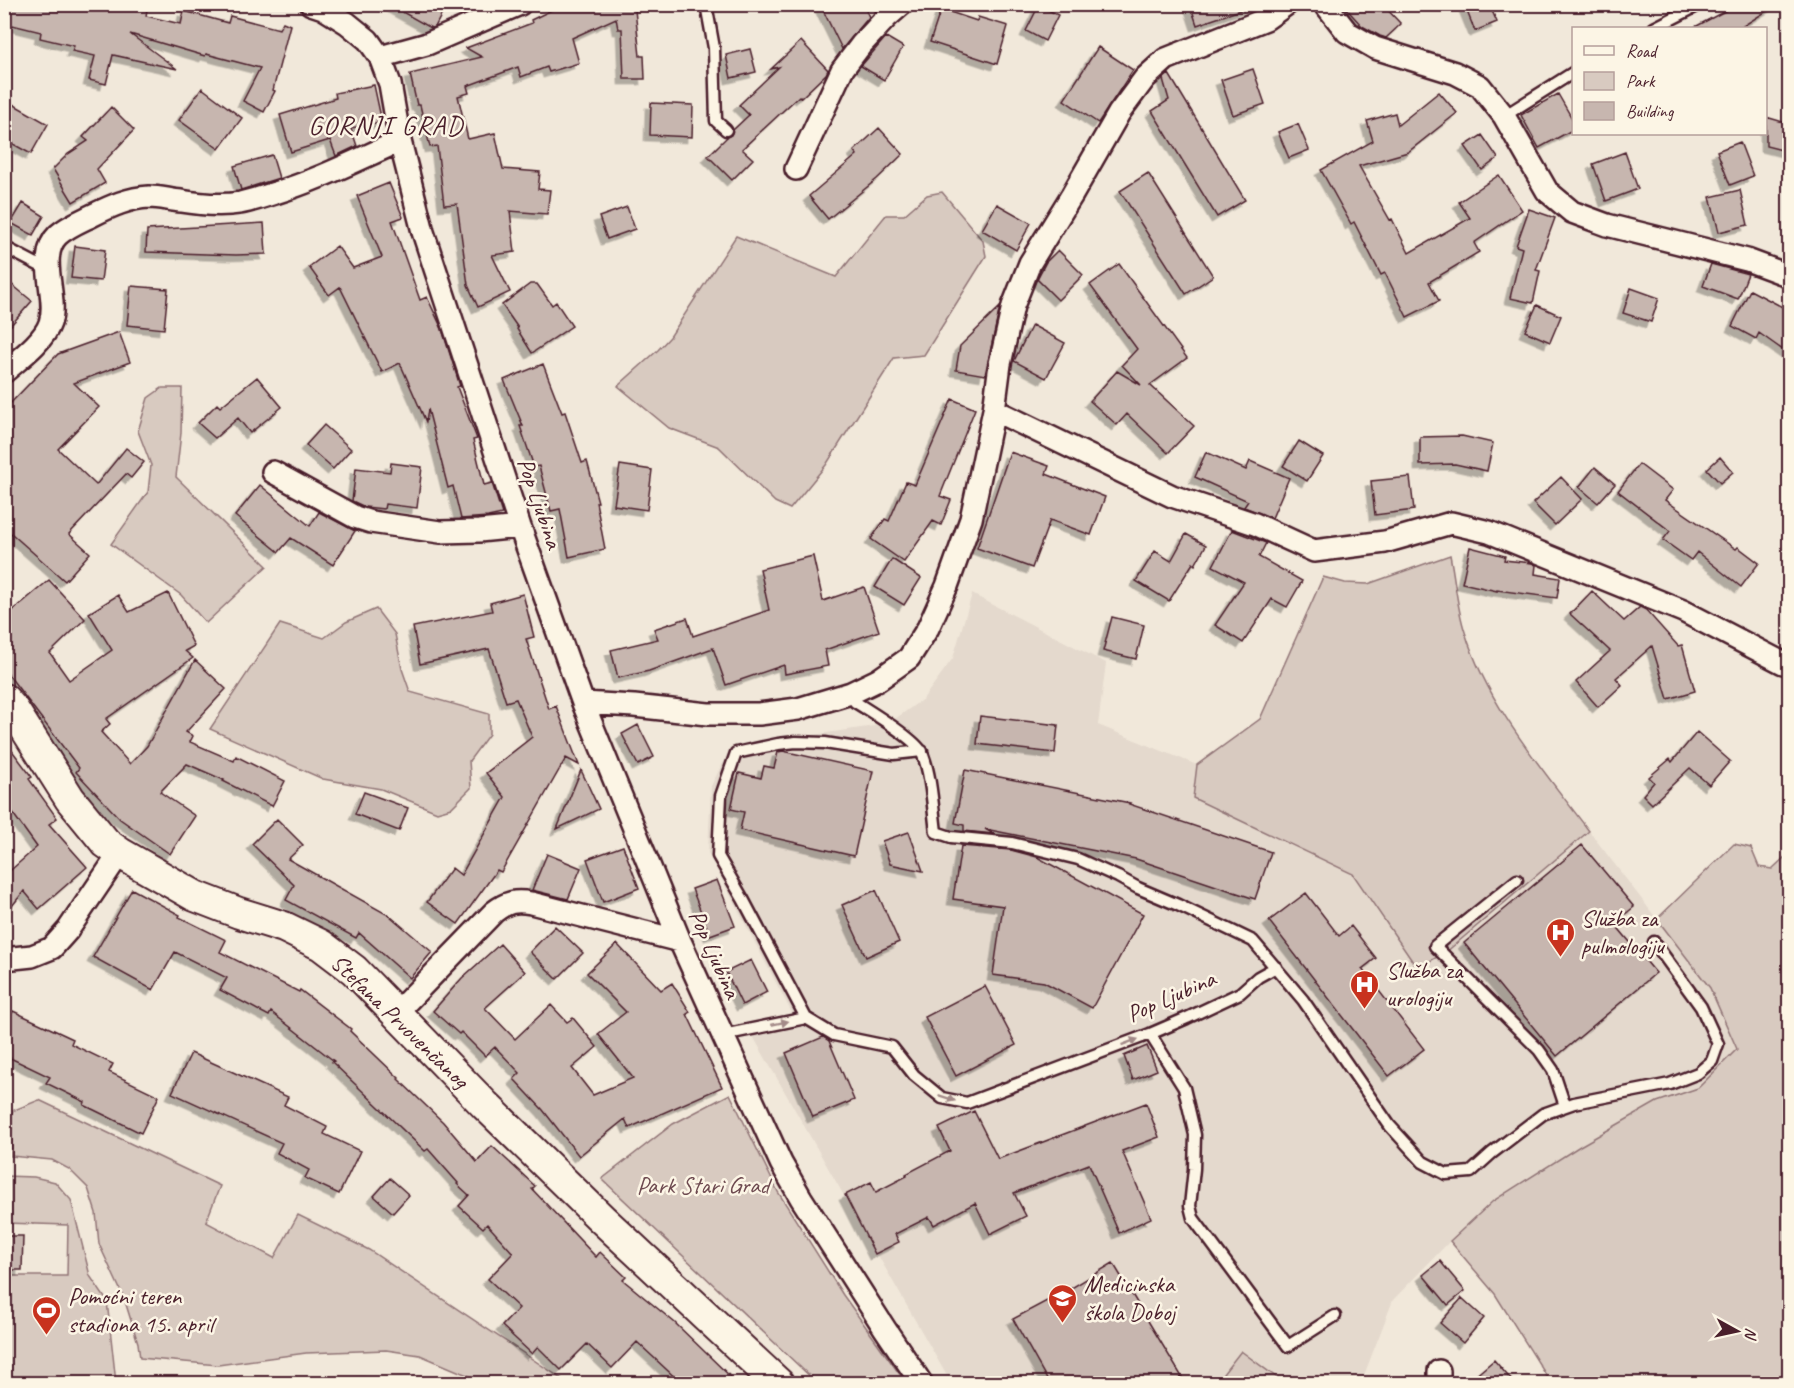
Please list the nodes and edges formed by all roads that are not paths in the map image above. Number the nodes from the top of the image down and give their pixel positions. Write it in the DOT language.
graph roads {
  1 [pos="311,4"];
  2 [pos="520,4"];
  3 [pos="706,4"];
  4 [pos="902,4"];
  5 [pos="1287,4"];
  6 [pos="1325,4"];
  7 [pos="1700,5"];
  8 [pos="1656,27"];
  9 [pos="380,57"];
  10 [pos="1572,73"];
  11 [pos="1504,116"];
  12 [pos="726,130"];
  13 [pos="400,141"];
  14 [pos="796,170"];
  15 [pos="4,247"];
  16 [pos="48,270"];
  17 [pos="1790,276"];
  18 [pos="4,372"];
  19 [pos="994,410"];
  20 [pos="273,472"];
  21 [pos="520,527"];
  22 [pos="1790,664"];
  23 [pos="851,693"];
  24 [pos="4,699"];
  25 [pos="583,703"];
  26 [pos="922,751"];
  27 [pos="120,853"];
  28 [pos="1517,880"];
  29 [pos="680,941"];
  30 [pos="1654,942"];
  31 [pos="4,959"];
  32 [pos="1276,966"];
  33 [pos="396,1013"];
  34 [pos="806,1017"];
  35 [pos="1150,1034"];
  36 [pos="723,1035"];
  37 [pos="1565,1106"];
  38 [pos="1335,1316"];
  39 [pos="779,1383"];
  40 [pos="922,1383"];
  1 -- 9 [label="street, Pop Ljubina"];
  2 -- 9 [label="street"];
  3 -- 12 [label="lane"];
  4 -- 14 [label="street"];
  5 -- 19 [label="street"];
  6 -- 11 [label="street"];
  7 -- 8 [label="lane"];
  9 -- 13 [label="street, Pop Ljubina"];
  10 -- 11 [label="lane"];
  11 -- 17 [label="street"];
  13 -- 16 [label="street"];
  13 -- 21 [label="street, Pop Ljubina"];
  15 -- 16 [label="lane"];
  16 -- 18 [label="street"];
  19 -- 22 [label="street"];
  19 -- 23 [label="street"];
  20 -- 21 [label="street"];
  21 -- 25 [label="street, Pop Ljubina"];
  23 -- 25 [label="street"];
  23 -- 26 [label="lane"];
  24 -- 27 [label="street, Stefana Prvovenčanog"];
  25 -- 29 [label="street, Pop Ljubina"];
  26 -- 32 [label="lane"];
  26 -- 34 [label="lane"];
  27 -- 31 [label="street"];
  27 -- 33 [label="street, Stefana Prvovenčanog"];
  28 -- 37 [label="lane"];
  29 -- 33 [label="street"];
  29 -- 36 [label="street, Pop Ljubina"];
  30 -- 37 [label="lane"];
  32 -- 35 [label="lane, Pop Ljubina"];
  32 -- 37 [label="lane"];
  33 -- 39 [label="street, Stefana Prvovenčanog"];
  34 -- 35 [label="lane, Pop Ljubina, one-way"];
  36 -- 34 [label="lane, Pop Ljubina, one-way"];
  35 -- 38 [label="lane"];
  36 -- 40 [label="street, Pop Ljubina"];
}
